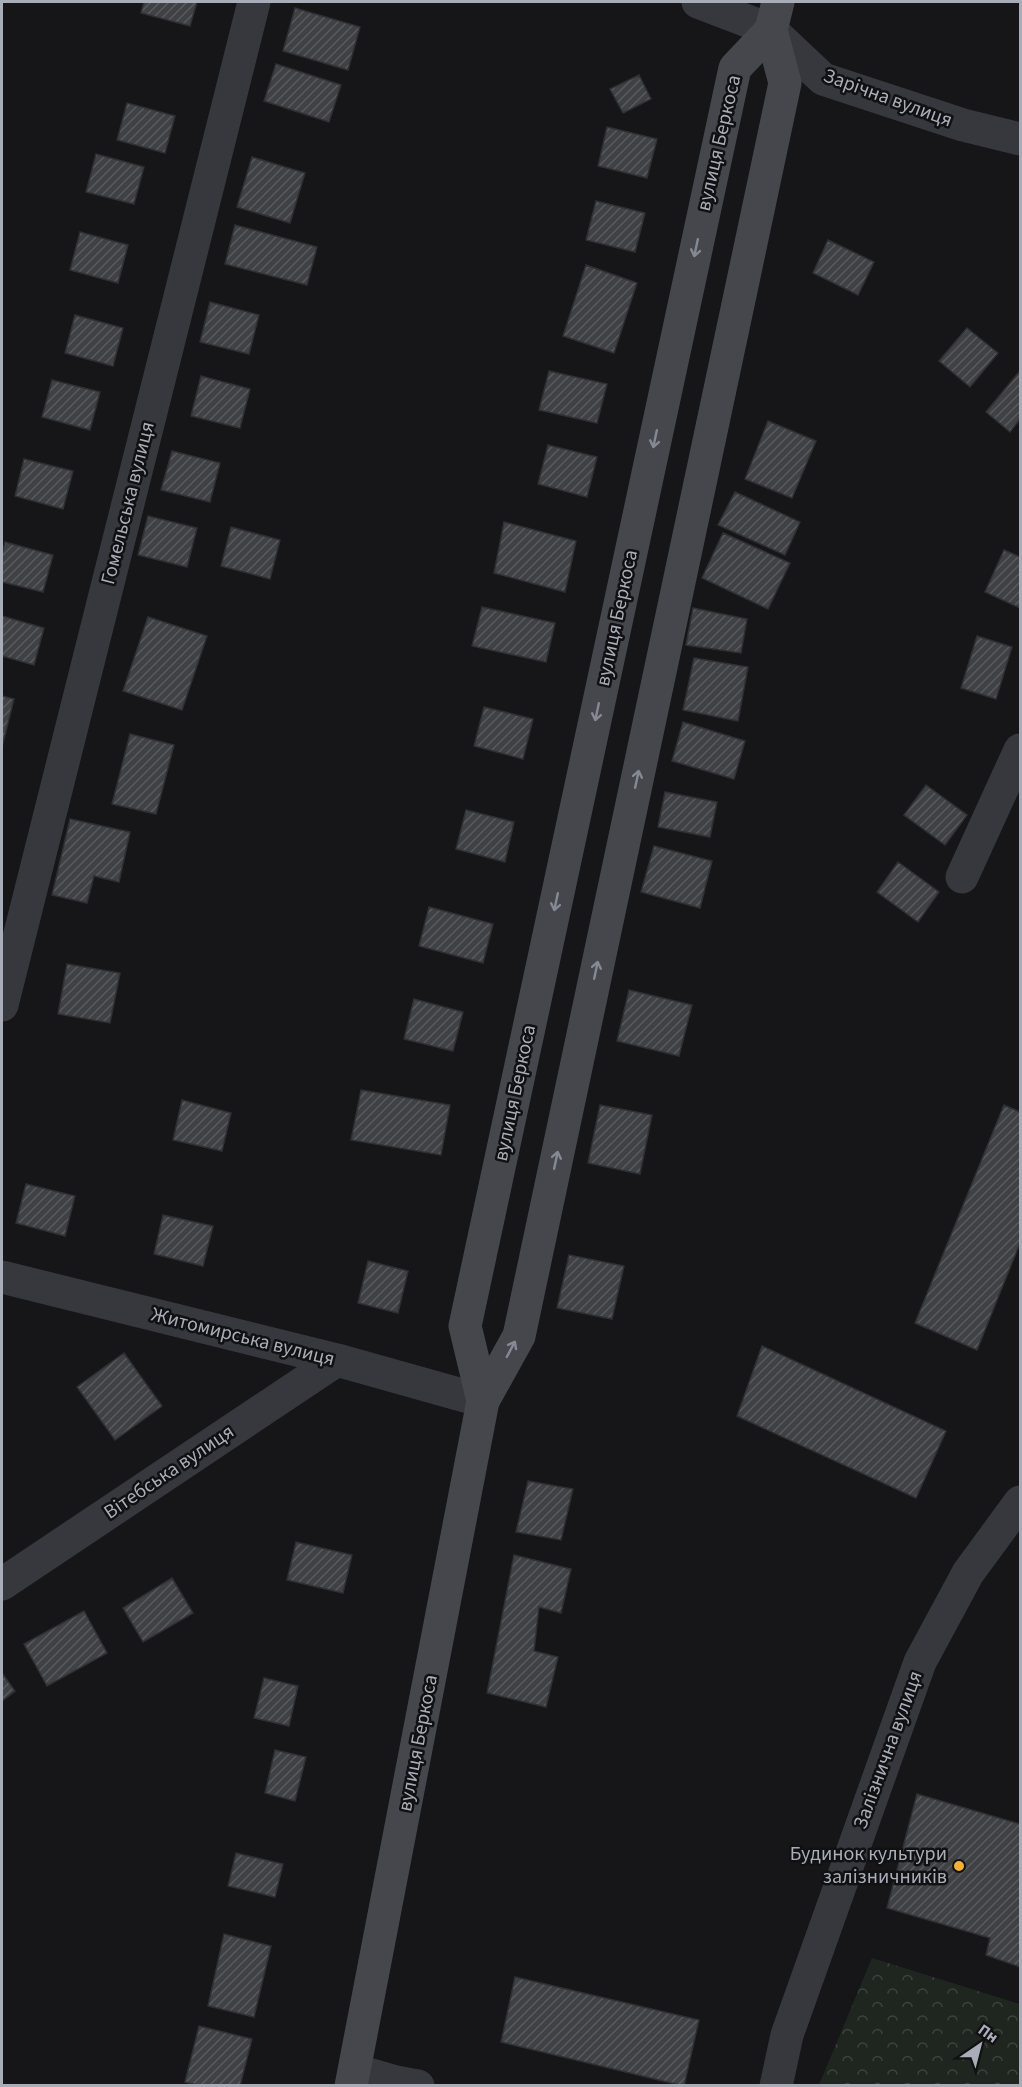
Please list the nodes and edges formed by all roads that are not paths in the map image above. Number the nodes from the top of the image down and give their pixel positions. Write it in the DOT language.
graph roads {
  1 [pos="254,2"];
  2 [pos="698,2"];
  3 [pos="774,16"];
  4 [pos="1020,140"];
  5 [pos="1020,750"];
  6 [pos="962,877"];
  7 [pos="2,1005"];
  8 [pos="2,1277"];
  9 [pos="337,1360"];
  10 [pos="483,1401"];
  11 [pos="1020,1502"];
  12 [pos="2,1584"];
  13 [pos="353,2078"];
  14 [pos="418,2085"];
  15 [pos="776,2085"];
  1 -- 7 [label="street, Гомельська вулиця"];
  2 -- 3 [label="street"];
  3 -- 4 [label="street, Зарічна вулиця"];
  10 -- 3 [label="street, вулиця Беркоса, one-way"];
  3 -- 10 [label="street, вулиця Беркоса, one-way"];
  5 -- 6 [label="street"];
  8 -- 9 [label="street, Житомирська вулиця"];
  9 -- 10 [label="street, Житомирська вулиця"];
  9 -- 12 [label="street, Вітебська вулиця"];
  10 -- 13 [label="street, вулиця Беркоса"];
  11 -- 15 [label="street, Залізнична вулиця"];
  13 -- 14 [label="street"];
}
